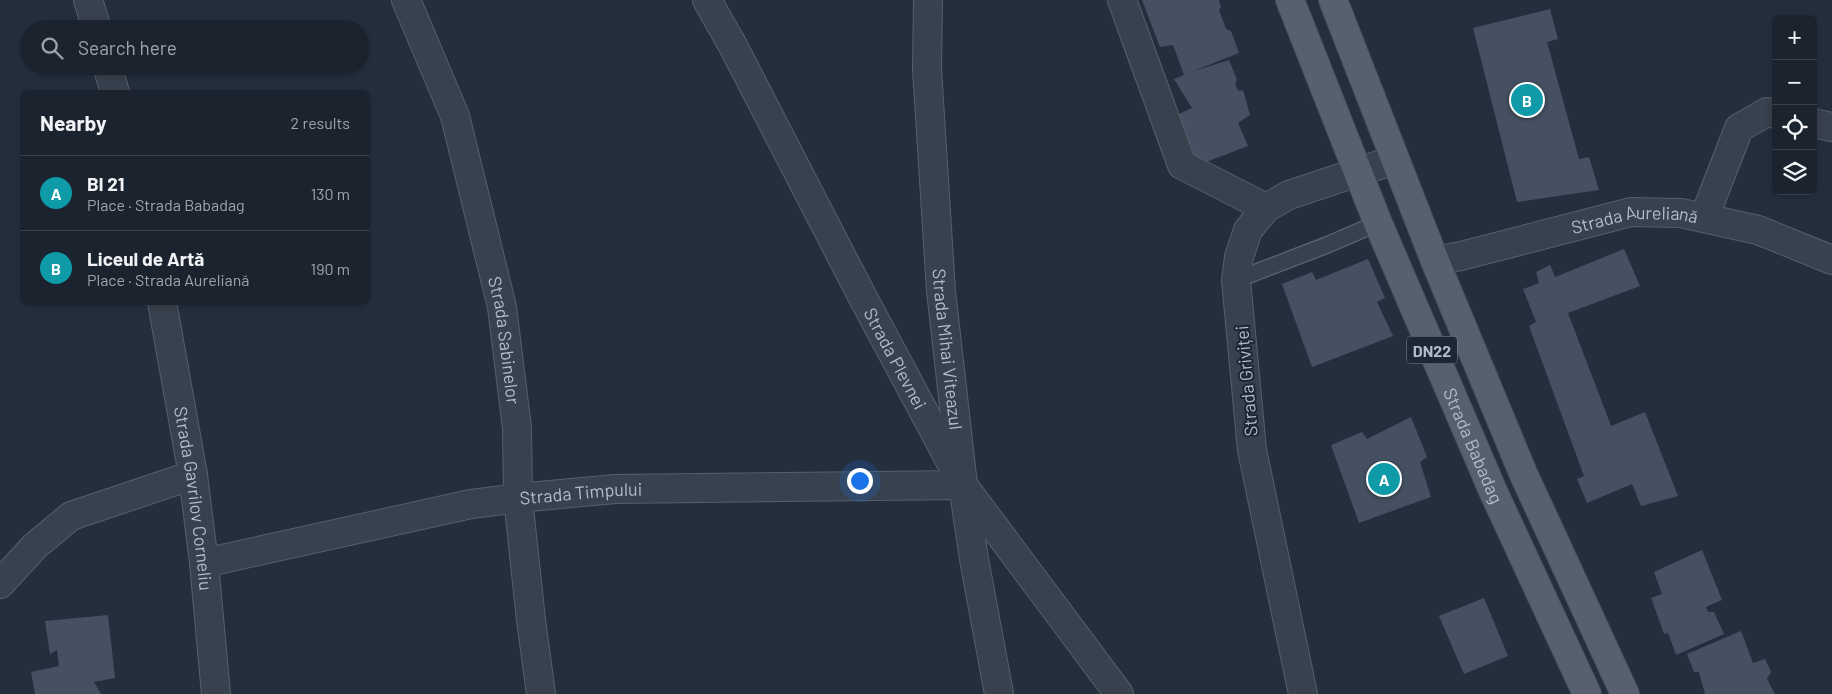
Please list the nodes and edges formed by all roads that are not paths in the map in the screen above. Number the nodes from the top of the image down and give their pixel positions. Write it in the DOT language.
graph roads {
  1 [pos="88,0"];
  2 [pos="406,0"];
  3 [pos="707,0"];
  4 [pos="928,0"];
  5 [pos="1122,0"];
  6 [pos="1290,0"];
  7 [pos="1333,0"];
  8 [pos="94,20"];
  9 [pos="110,75"];
  10 [pos="114,90"];
  11 [pos="1772,113"];
  12 [pos="1817,124"];
  13 [pos="1832,127"];
  14 [pos="1394,160"];
  15 [pos="1358,173"];
  16 [pos="1266,208"];
  17 [pos="1704,218"];
  18 [pos="1378,223"];
  19 [pos="1832,260"];
  20 [pos="1434,261"];
  21 [pos="1236,280"];
  22 [pos="163,305"];
  23 [pos="193,475"];
  24 [pos="963,485"];
  25 [pos="518,498"];
  26 [pos="204,563"];
  27 [pos="0,584"];
  28 [pos="216,694"];
  29 [pos="541,694"];
  30 [pos="999,694"];
  31 [pos="1119,694"];
  32 [pos="1303,694"];
  33 [pos="1587,694"];
  34 [pos="1625,694"];
  1 -- 8 [label="street"];
  2 -- 25 [label="street, Strada Sabinelor"];
  3 -- 24 [label="street, Strada Plevnei"];
  4 -- 24 [label="street, Strada Mihai Viteazul"];
  5 -- 16 [label="street"];
  6 -- 15 [label="main road, Strada Babadag / DN22"];
  7 -- 14 [label="main road, Strada Babadag"];
  9 -- 10 [label="street"];
  11 -- 17 [label="street"];
  12 -- 13 [label="street"];
  14 -- 15 [label="street, Strada Griviței"];
  14 -- 20 [label="main road, Strada Babadag"];
  15 -- 16 [label="street, Strada Griviței"];
  15 -- 18 [label="main road, Strada Babadag / DN22"];
  16 -- 21 [label="street, Strada Griviței"];
  17 -- 19 [label="street, Strada Aureliană"];
  17 -- 20 [label="street, Strada Aureliană"];
  18 -- 21 [label="lane"];
  18 -- 33 [label="main road, Strada Babadag / DN22"];
  20 -- 34 [label="main road, Strada Babadag"];
  21 -- 32 [label="street, Strada Griviței"];
  22 -- 23 [label="street, Strada Gavrilov Corneliu"];
  23 -- 26 [label="street, Strada Gavrilov Corneliu"];
  23 -- 27 [label="street"];
  24 -- 25 [label="street, Strada Timpului"];
  24 -- 30 [label="street, Strada Mihai Viteazul"];
  24 -- 31 [label="street, Strada Plevnei"];
  25 -- 26 [label="street, Strada Timpului"];
  25 -- 29 [label="street, Strada Sabinelor"];
  26 -- 28 [label="street, Strada Gavrilov Corneliu"];
}
